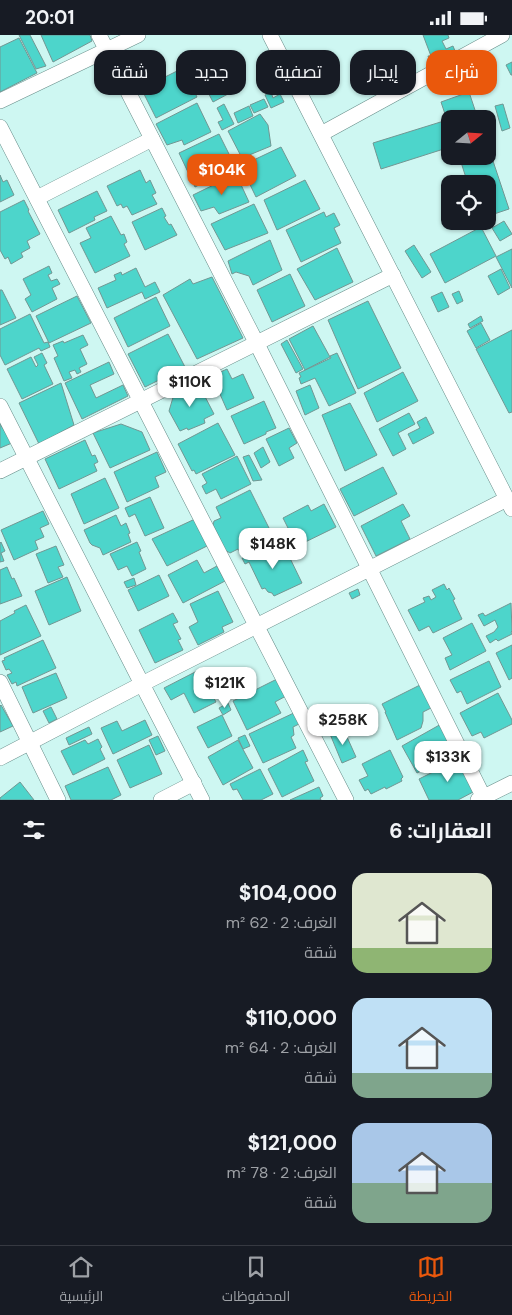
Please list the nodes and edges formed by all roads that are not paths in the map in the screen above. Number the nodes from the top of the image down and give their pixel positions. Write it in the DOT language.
graph roads {
  1 [pos="99,35"];
  2 [pos="138,35"];
  3 [pos="270,35"];
  4 [pos="502,35"];
  5 [pos="107,49"];
  6 [pos="0,101"];
  7 [pos="0,127"];
  8 [pos="321,134"];
  9 [pos="152,139"];
  10 [pos="37,198"];
  11 [pos="393,275"];
  12 [pos="256,342"];
  13 [pos="141,400"];
  14 [pos="0,406"];
  15 [pos="26,457"];
  16 [pos="0,471"];
  17 [pos="510,504"];
  18 [pos="370,569"];
  19 [pos="255,626"];
  20 [pos="0,682"];
  21 [pos="142,684"];
  22 [pos="30,742"];
  23 [pos="0,758"];
  24 [pos="194,783"];
  25 [pos="512,783"];
  26 [pos="482,799"];
  27 [pos="58,800"];
  28 [pos="161,800"];
  29 [pos="202,800"];
  30 [pos="346,800"];
  1 -- 5 [label="street"];
  2 -- 5 [label="street"];
  3 -- 8 [label="street"];
  4 -- 8 [label="street"];
  5 -- 6 [label="street"];
  5 -- 9 [label="street"];
  7 -- 10 [label="street"];
  8 -- 11 [label="street"];
  9 -- 10 [label="street"];
  9 -- 12 [label="street"];
  10 -- 13 [label="street"];
  11 -- 12 [label="street"];
  11 -- 17 [label="street"];
  12 -- 13 [label="street"];
  12 -- 18 [label="street"];
  13 -- 15 [label="street"];
  13 -- 19 [label="street"];
  14 -- 15 [label="street"];
  15 -- 16 [label="street"];
  15 -- 21 [label="street"];
  17 -- 18 [label="street"];
  18 -- 19 [label="street"];
  18 -- 26 [label="street"];
  19 -- 21 [label="street"];
  19 -- 30 [label="street"];
  20 -- 22 [label="street"];
  21 -- 22 [label="street"];
  21 -- 24 [label="street"];
  22 -- 23 [label="street"];
  22 -- 27 [label="street"];
  24 -- 28 [label="street"];
  24 -- 29 [label="street"];
  25 -- 26 [label="street"];
}
